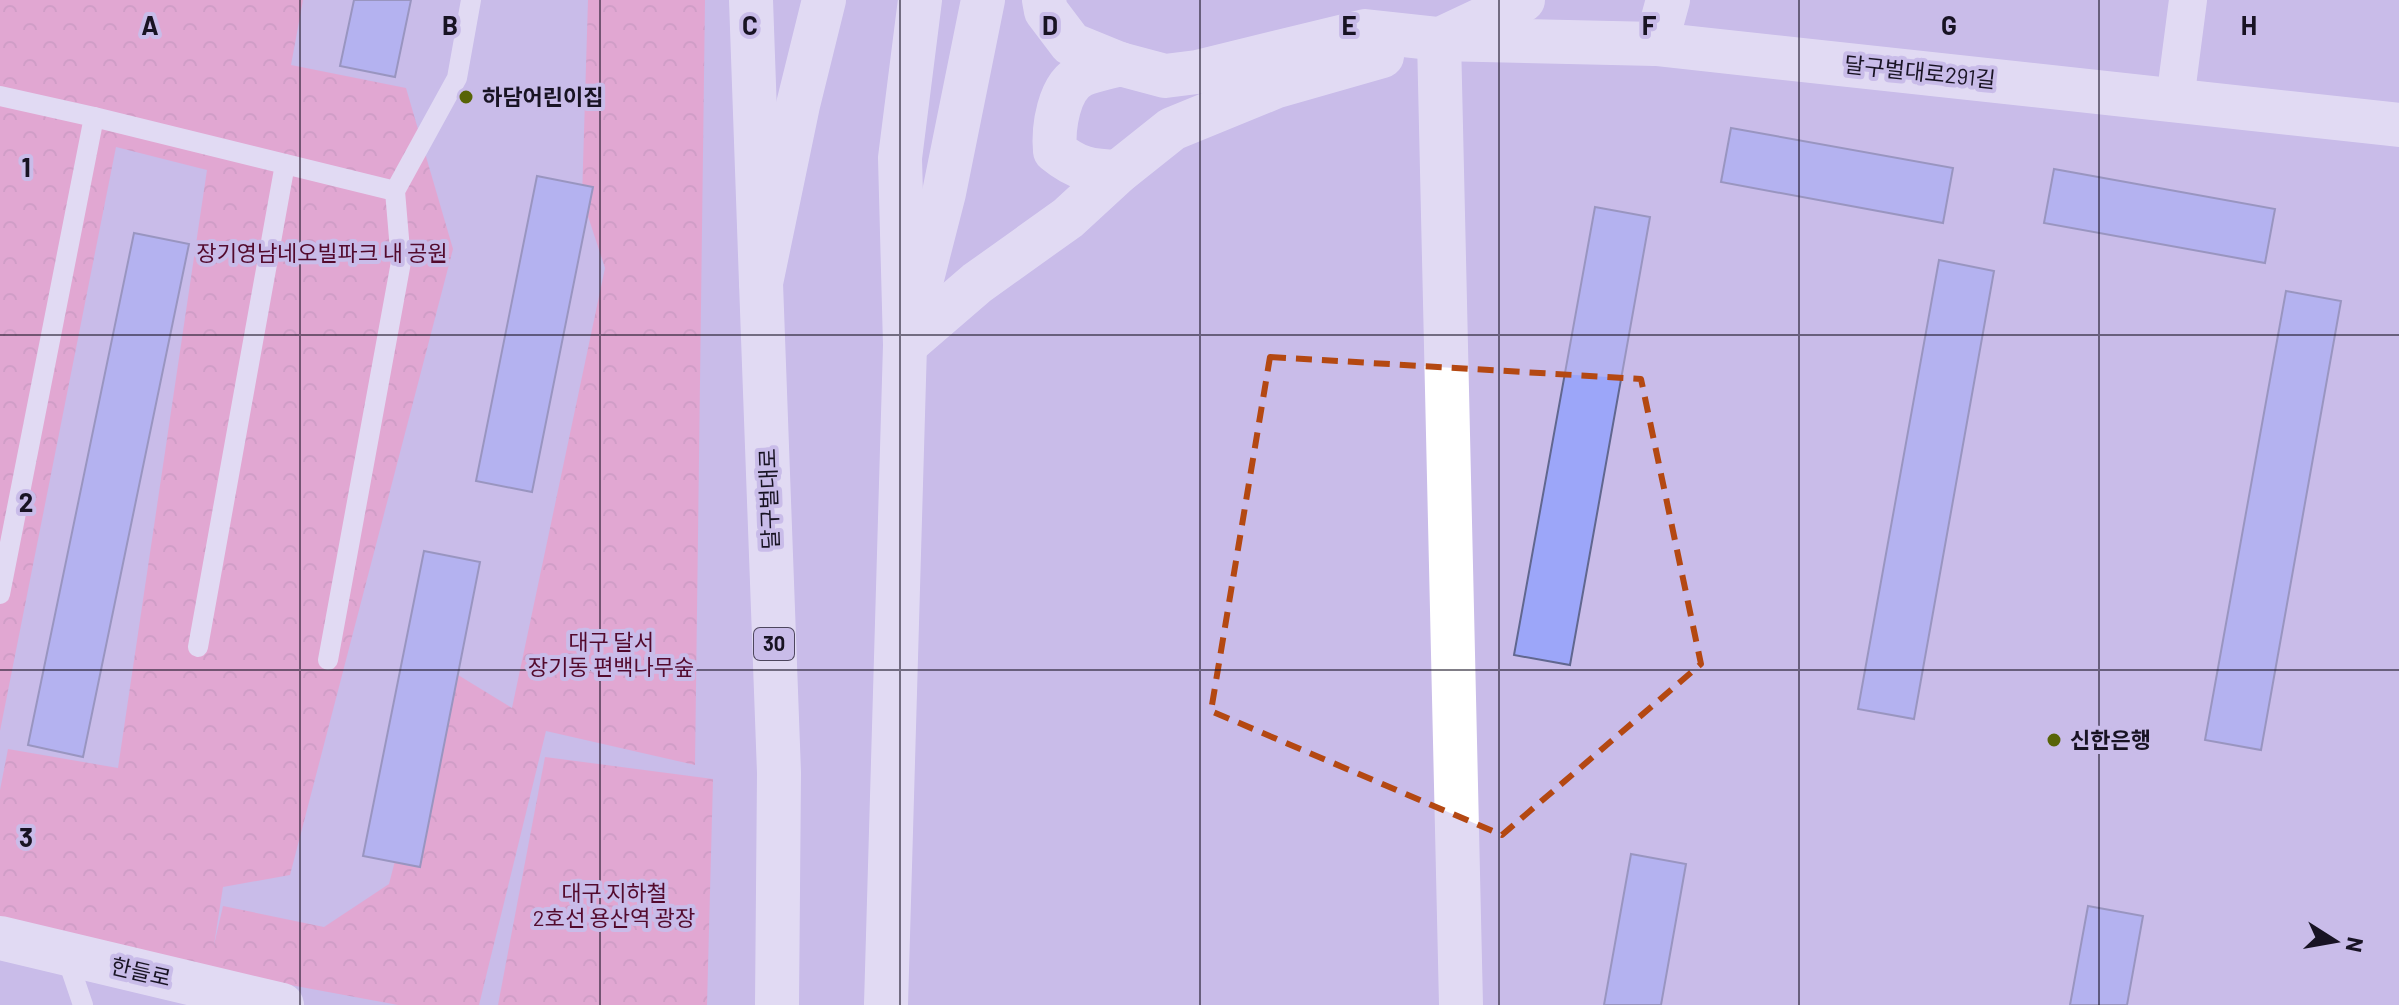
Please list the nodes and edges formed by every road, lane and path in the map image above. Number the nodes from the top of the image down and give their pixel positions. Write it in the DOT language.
graph roads {
  1 [pos="471,0"];
  2 [pos="751,0"];
  3 [pos="824,0"];
  4 [pos="920,0"];
  5 [pos="983,0"];
  6 [pos="1044,0"];
  7 [pos="1523,0"];
  8 [pos="1668,0"];
  9 [pos="2188,0"];
  10 [pos="1439,39"];
  11 [pos="1656,44"];
  12 [pos="1120,64"];
  13 [pos="0,96"];
  14 [pos="2175,100"];
  15 [pos="94,117"];
  16 [pos="2399,125"];
  17 [pos="285,164"];
  18 [pos="1118,172"];
  19 [pos="395,191"];
  20 [pos="761,283"];
  21 [pos="905,345"];
  22 [pos="0,594"];
  23 [pos="198,647"];
  24 [pos="328,660"];
  25 [pos="0,938"];
  26 [pos="66,955"];
  27 [pos="83,1005"];
  28 [pos="282,1005"];
  29 [pos="777,1005"];
  30 [pos="886,1005"];
  31 [pos="1461,1005"];
  1 -- 19 [label="lane"];
  2 -- 20 [label="main road"];
  3 -- 20 [label="main road, 달구벌대로 / 30"];
  4 -- 21 [label="main road"];
  5 -- 21 [label="main road"];
  6 -- 12 [label="main road"];
  7 -- 10 [label="main road"];
  8 -- 11 [label="main road"];
  9 -- 14 [label="street"];
  10 -- 11 [label="main road, 달구벌대로291길"];
  10 -- 12 [label="main road"];
  10 -- 18 [label="main road"];
  10 -- 31 [label="main road"];
  11 -- 14 [label="main road, 달구벌대로291길"];
  12 -- 18 [label="main road"];
  13 -- 15 [label="lane"];
  14 -- 16 [label="main road, 달구벌대로291길"];
  15 -- 17 [label="lane"];
  15 -- 22 [label="lane"];
  17 -- 19 [label="lane"];
  17 -- 23 [label="lane"];
  18 -- 21 [label="main road"];
  19 -- 24 [label="lane"];
  20 -- 29 [label="main road, 달구벌대로 / 30"];
  21 -- 30 [label="main road"];
  25 -- 26 [label="main road, 한들로"];
  26 -- 27 [label="lane"];
  26 -- 28 [label="main road, 한들로"];
}
